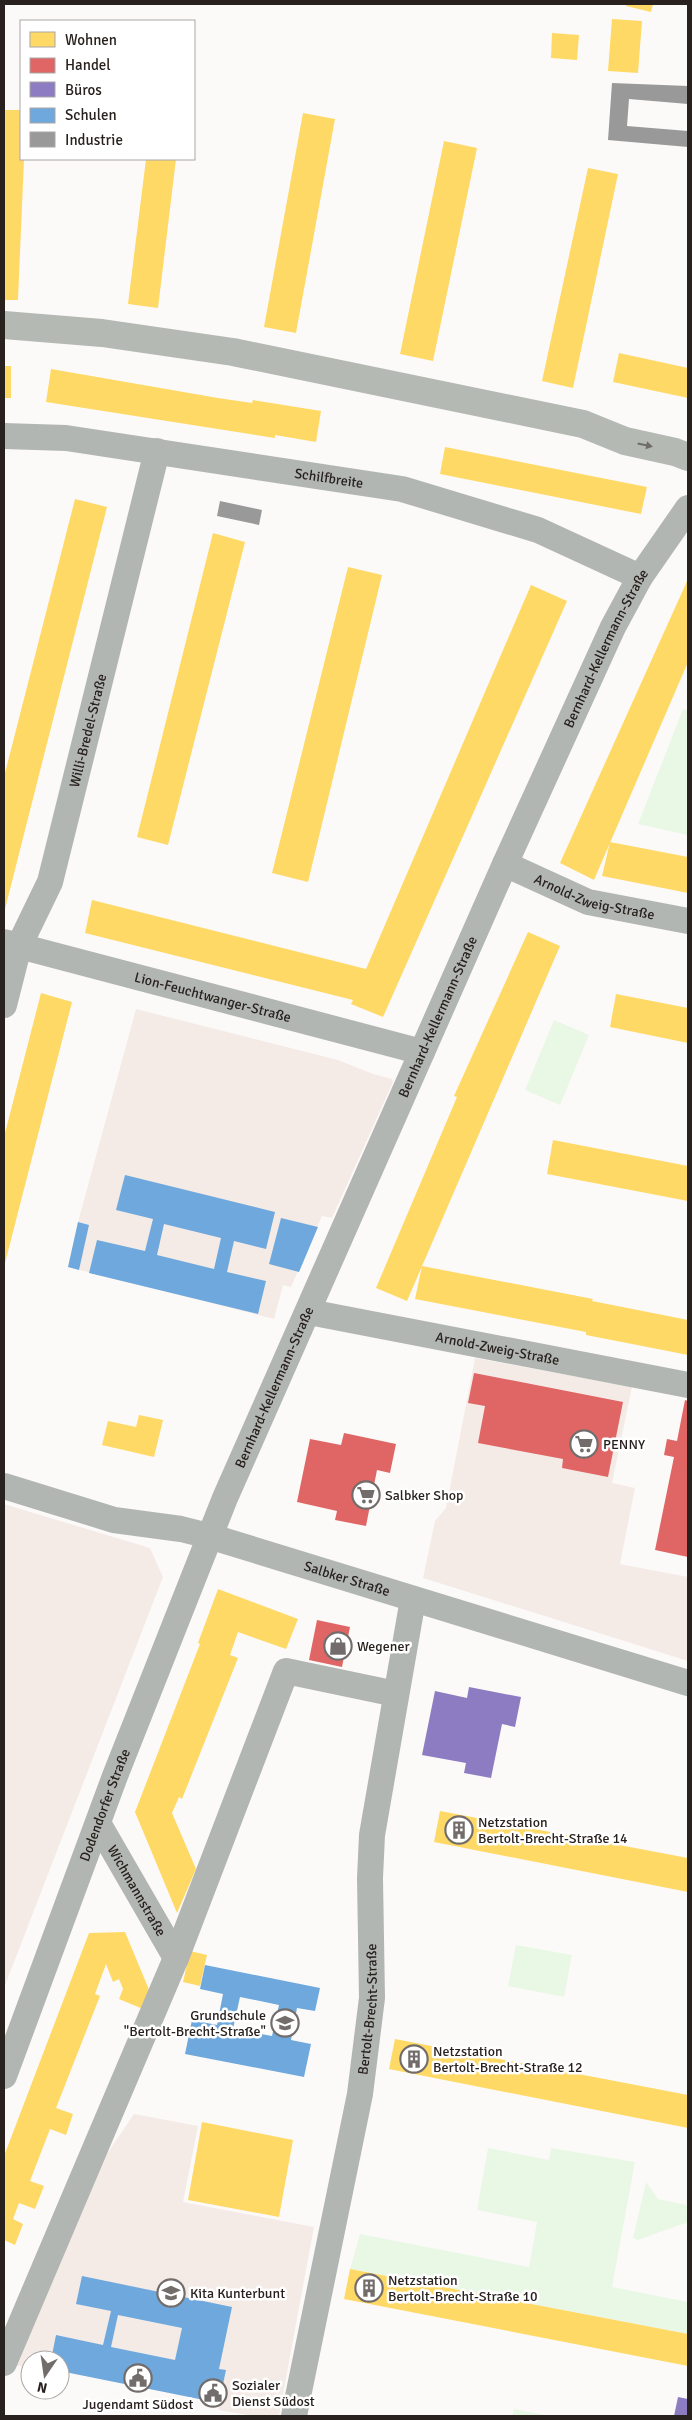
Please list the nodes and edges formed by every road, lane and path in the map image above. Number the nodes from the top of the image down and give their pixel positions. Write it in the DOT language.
graph roads {
  1 [pos="4,325"];
  2 [pos="583,424"];
  3 [pos="4,436"];
  4 [pos="688,436"];
  5 [pos="157,451"];
  6 [pos="688,457"];
  7 [pos="688,508"];
  8 [pos="640,577"];
  9 [pos="505,864"];
  10 [pos="688,921"];
  11 [pos="12,944"];
  12 [pos="4,1005"];
  13 [pos="422,1052"];
  14 [pos="309,1312"];
  15 [pos="688,1385"];
  16 [pos="4,1486"];
  17 [pos="209,1536"];
  18 [pos="412,1599"];
  19 [pos="688,1683"];
  20 [pos="396,1694"];
  21 [pos="98,1823"];
  22 [pos="176,1958"];
  23 [pos="4,2076"];
  24 [pos="4,2364"];
  25 [pos="294,2416"];
  1 -- 2 [label="main road"];
  2 -- 4 [label="main road"];
  2 -- 6 [label="main road, one-way"];
  3 -- 5 [label="street, Schilfbreite"];
  5 -- 8 [label="street, Schilfbreite"];
  5 -- 11 [label="street, Willi-Bredel-Straße"];
  7 -- 8 [label="street, Bernhard-Kellermann-Straße"];
  8 -- 9 [label="street, Bernhard-Kellermann-Straße"];
  9 -- 10 [label="street, Arnold-Zweig-Straße"];
  9 -- 13 [label="street, Bernhard-Kellermann-Straße"];
  11 -- 12 [label="street, Willi-Bredel-Straße"];
  11 -- 13 [label="street, Lion-Feuchtwanger-Straße"];
  13 -- 14 [label="street, Bernhard-Kellermann-Straße"];
  14 -- 15 [label="street, Arnold-Zweig-Straße"];
  14 -- 17 [label="street, Bernhard-Kellermann-Straße"];
  16 -- 17 [label="street, Salbker Straße"];
  17 -- 18 [label="street, Salbker Straße"];
  17 -- 21 [label="street, Dodendorfer Straße"];
  18 -- 19 [label="street, Salbker Straße"];
  18 -- 20 [label="street, Bertolt-Brecht-Straße"];
  20 -- 22 [label="street"];
  20 -- 25 [label="street, Bertolt-Brecht-Straße"];
  21 -- 22 [label="street, Wichmannstraße"];
  21 -- 23 [label="street, Dodendorfer Straße"];
  22 -- 24 [label="street"];
}
